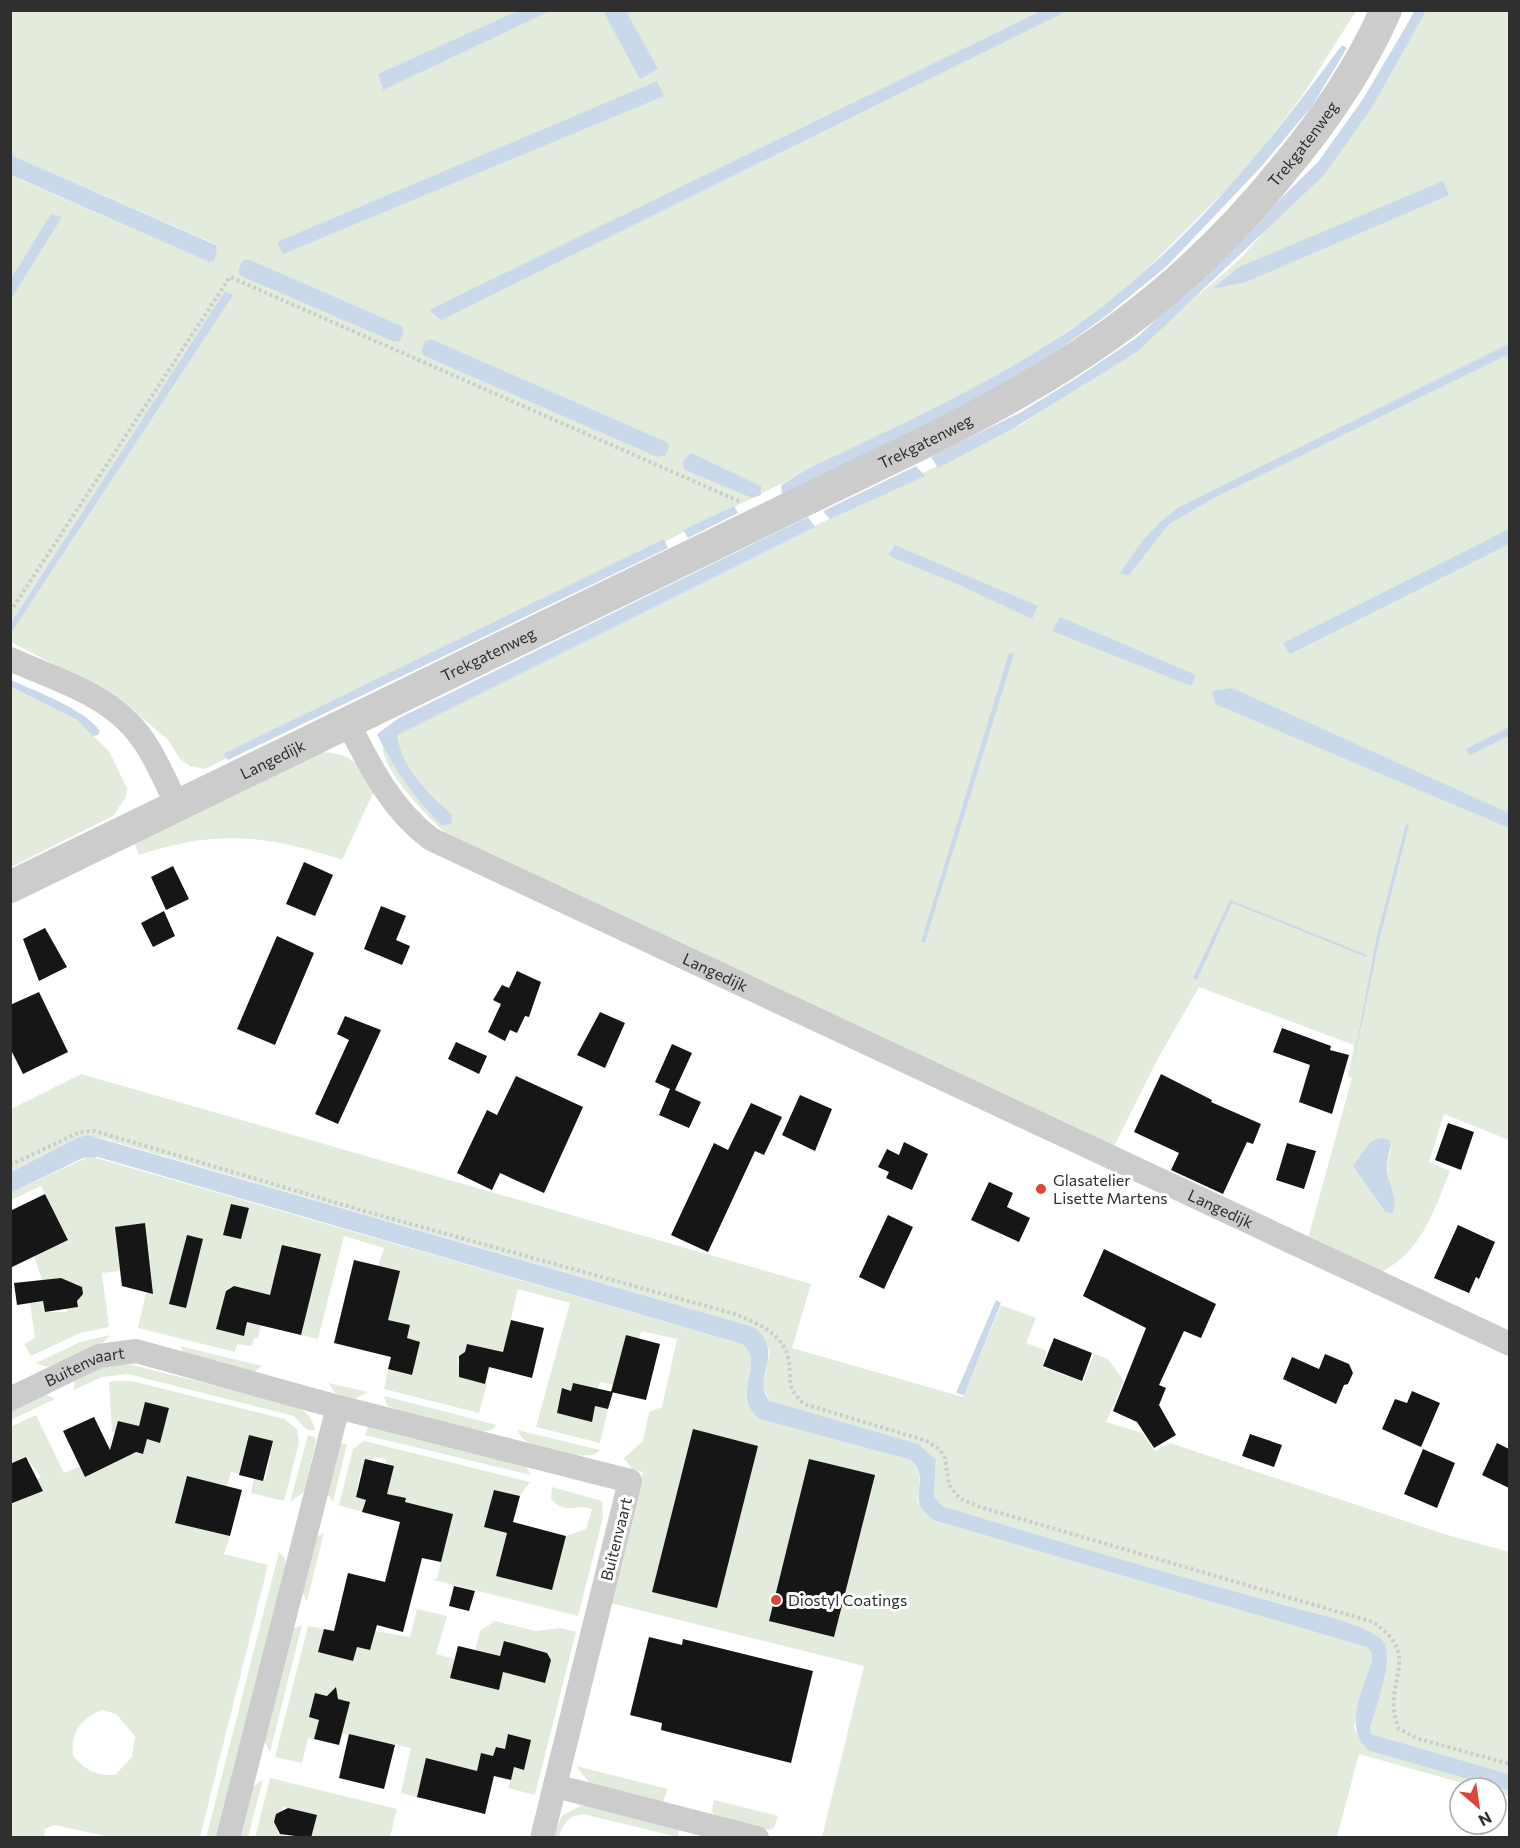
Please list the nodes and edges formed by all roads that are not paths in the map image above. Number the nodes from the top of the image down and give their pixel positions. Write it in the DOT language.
graph roads {
  1 [pos="1386,10"];
  2 [pos="10,659"];
  3 [pos="348,723"];
  4 [pos="178,806"];
  5 [pos="10,887"];
  6 [pos="1509,1344"];
  7 [pos="10,1399"];
  8 [pos="338,1407"];
  9 [pos="555,1786"];
  10 [pos="228,1838"];
  11 [pos="542,1838"];
  12 [pos="757,1838"];
  1 -- 3 [label="street, Trekgatenweg"];
  2 -- 4 [label="street"];
  3 -- 4 [label="street, Langedijk"];
  3 -- 6 [label="street, Langedijk"];
  4 -- 5 [label="street, Langedijk"];
  7 -- 8 [label="street, Buitenvaart"];
  8 -- 9 [label="street, Buitenvaart"];
  8 -- 10 [label="street"];
  9 -- 11 [label="street, Buitenvaart"];
  9 -- 12 [label="street"];
}
